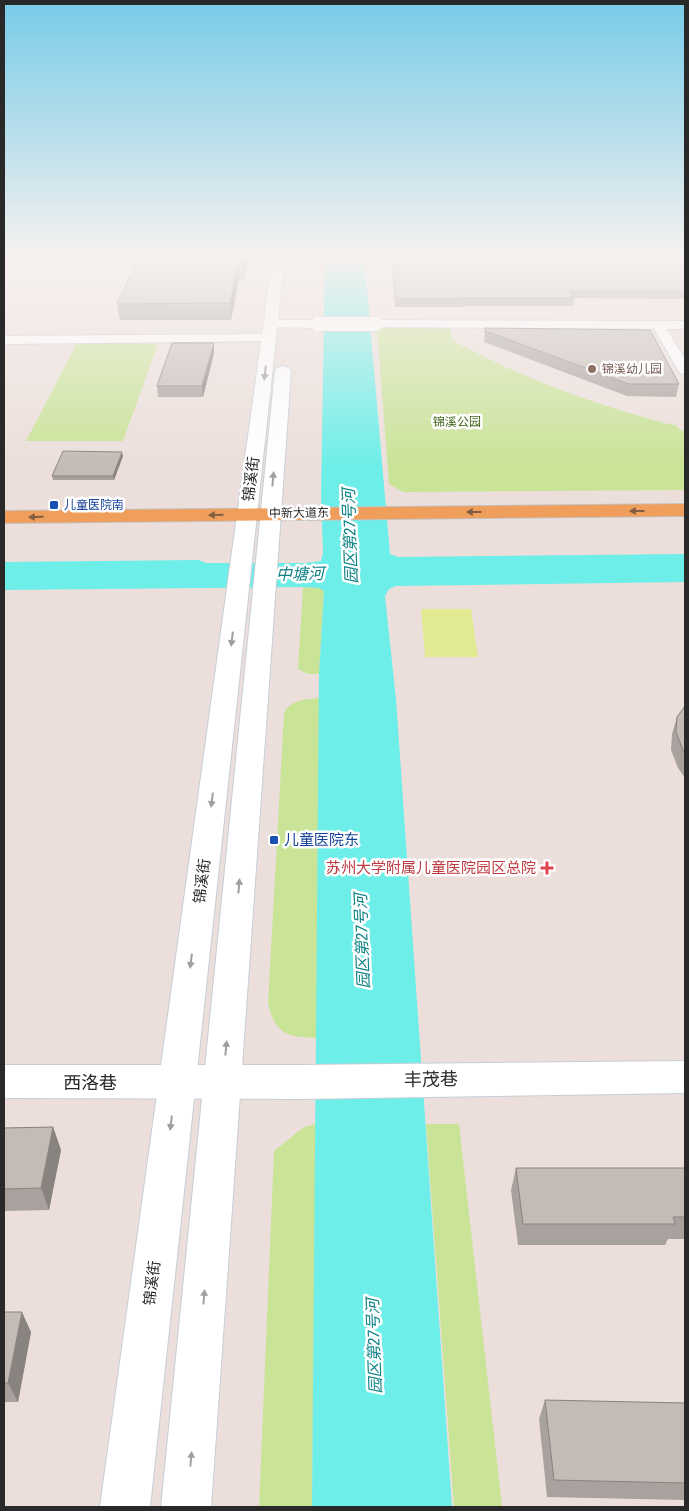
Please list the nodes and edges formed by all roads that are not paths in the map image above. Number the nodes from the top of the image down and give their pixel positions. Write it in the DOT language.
graph roads {
  1 [pos="658,325"];
  2 [pos="279,326"];
  3 [pos="281,326"];
  4 [pos="313,326"];
  5 [pos="279,336"];
  6 [pos="4,340"];
  7 [pos="685,370"];
  8 [pos="685,510"];
  9 [pos="4,517"];
  10 [pos="392,520"];
  11 [pos="246,522"];
  12 [pos="269,522"];
  13 [pos="685,526"];
  14 [pos="4,533"];
  15 [pos="253,576"];
  16 [pos="685,1077"];
  17 [pos="176,1081"];
  18 [pos="4,1082"];
  19 [pos="223,1082"];
  20 [pos="125,1507"];
  21 [pos="186,1507"];
  1 -- 7 [label="street"];
  2 -- 5 [label="main road, 锦溪街"];
  3 -- 5 [label="main road, 锦溪街"];
  4 -- 5 [label="main road, bridge"];
  5 -- 6 [label="street"];
  5 -- 11 [label="main road, 锦溪街, one-way"];
  12 -- 5 [label="main road, 锦溪街, one-way"];
  8 -- 10 [label="main road, 中新大道东, one-way"];
  11 -- 9 [label="main road, 中新大道东, one-way"];
  10 -- 12 [label="main road, 中新大道东"];
  10 -- 13 [label="main road, 中新大道东"];
  11 -- 12 [label="main road, 中新大道东"];
  11 -- 14 [label="main road, 中新大道东"];
  11 -- 15 [label="main road, 锦溪街"];
  12 -- 15 [label="main road, 锦溪街"];
  15 -- 17 [label="main road, 锦溪街, one-way"];
  19 -- 15 [label="main road, 锦溪街, one-way"];
  16 -- 19 [label="main road, 丰茂巷"];
  17 -- 18 [label="main road, 西洛巷"];
  17 -- 19 [label="main road, 丰茂巷"];
  17 -- 20 [label="main road, 锦溪街, one-way"];
  21 -- 19 [label="main road, 锦溪街, one-way"];
}
